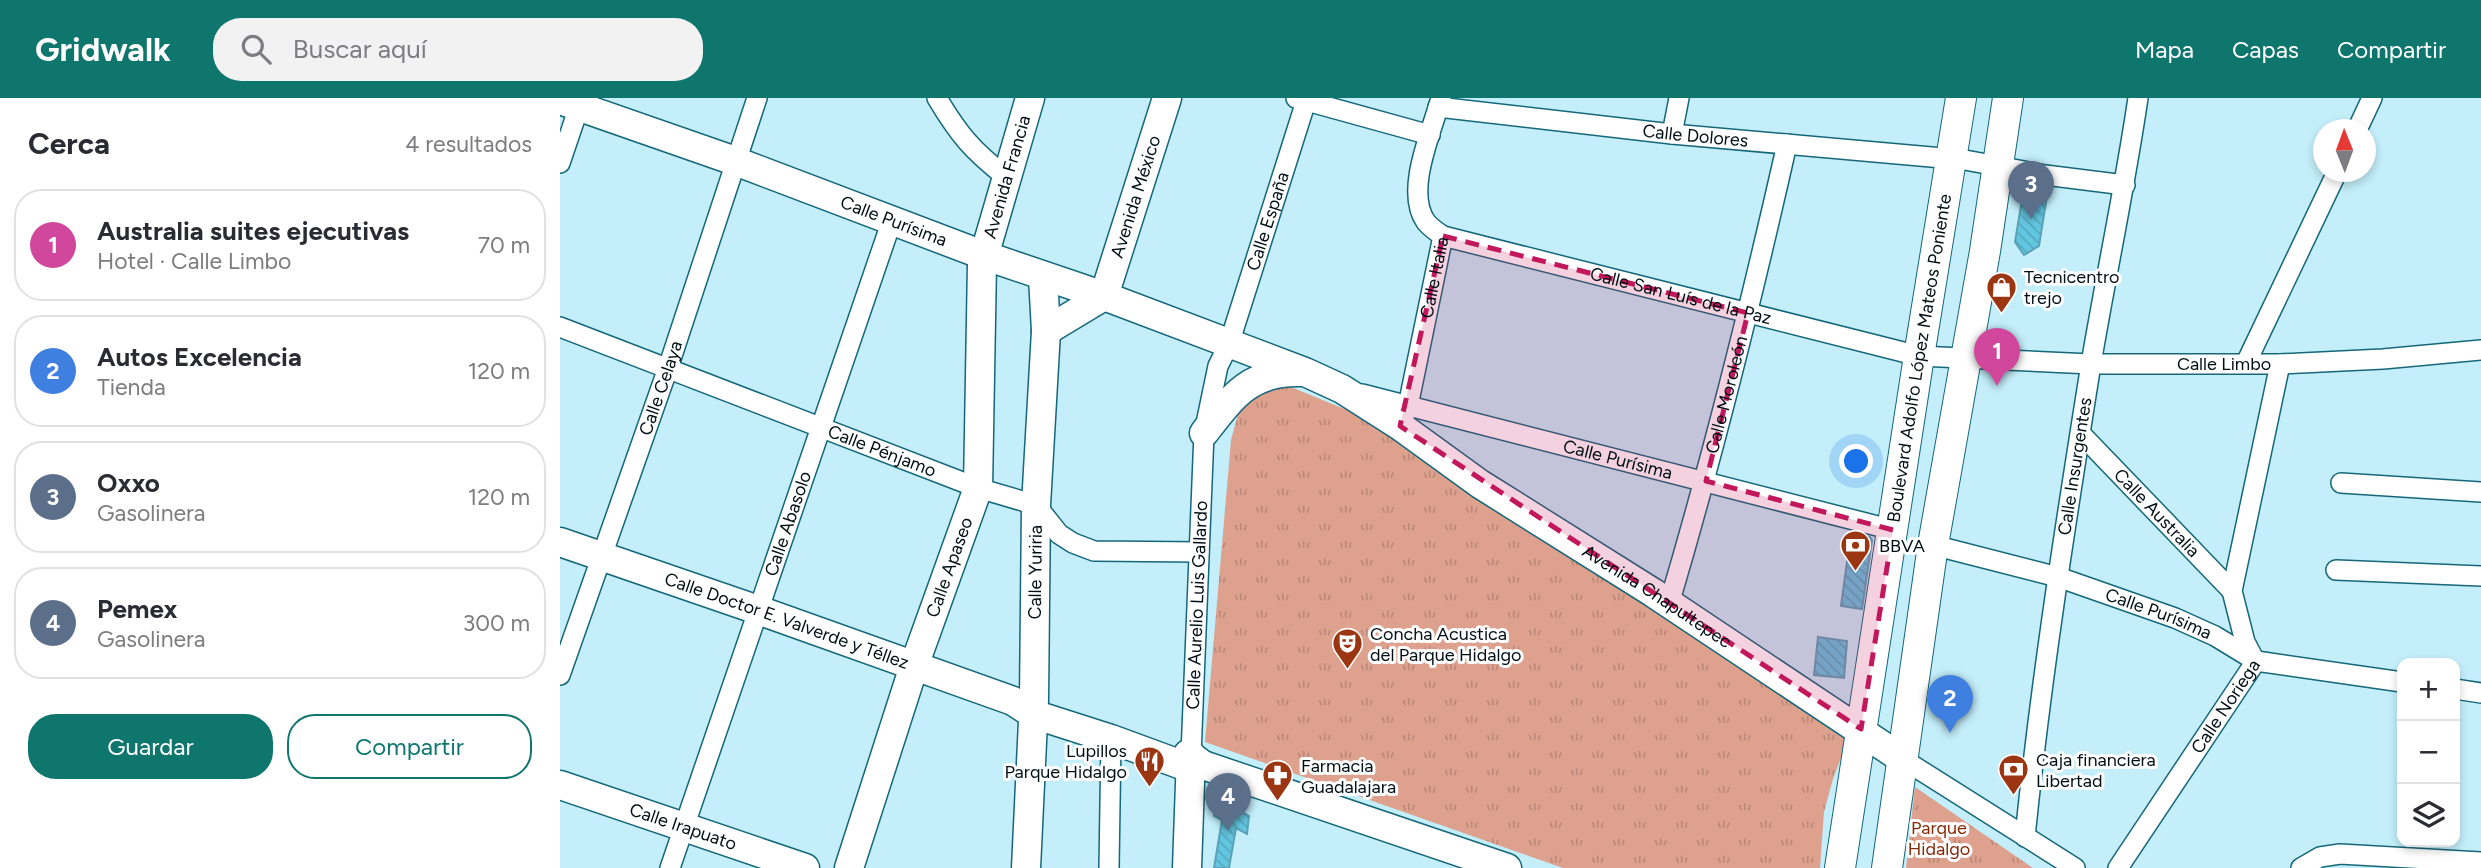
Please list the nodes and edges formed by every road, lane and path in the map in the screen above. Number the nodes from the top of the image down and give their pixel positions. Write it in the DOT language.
graph roads {
  1 [pos="757,98"];
  2 [pos="937,98"];
  3 [pos="1030,98"];
  4 [pos="1167,98"];
  5 [pos="1679,98"];
  6 [pos="1961,98"];
  7 [pos="2008,98"];
  8 [pos="2138,98"];
  9 [pos="2372,98"];
  10 [pos="1303,99"];
  11 [pos="573,101"];
  12 [pos="1440,103"];
  13 [pos="2362,119"];
  14 [pos="1672,134"];
  15 [pos="1430,135"];
  16 [pos="1787,144"];
  17 [pos="1952,159"];
  18 [pos="735,161"];
  19 [pos="560,163"];
  20 [pos="1999,166"];
  21 [pos="1006,177"];
  22 [pos="2332,182"];
  23 [pos="2125,185"];
  24 [pos="892,219"];
  25 [pos="1443,236"];
  26 [pos="983,256"];
  27 [pos="1043,276"];
  28 [pos="1104,296"];
  29 [pos="1748,313"];
  30 [pos="560,327"];
  31 [pos="1046,331"];
  32 [pos="1229,344"];
  33 [pos="2481,350"];
  34 [pos="1919,356"];
  35 [pos="1965,358"];
  36 [pos="2246,363"];
  37 [pos="2091,364"];
  38 [pos="2280,364"];
  39 [pos="668,368"];
  40 [pos="1305,372"];
  41 [pos="1404,416"];
  42 [pos="820,427"];
  43 [pos="1204,433"];
  44 [pos="2081,435"];
  45 [pos="1706,481"];
  46 [pos="2340,483"];
  47 [pos="978,488"];
  48 [pos="2481,492"];
  49 [pos="1036,505"];
  50 [pos="1893,530"];
  51 [pos="560,542"];
  52 [pos="1933,545"];
  53 [pos="1199,552"];
  54 [pos="600,556"];
  55 [pos="2336,570"];
  56 [pos="2481,576"];
  57 [pos="2058,577"];
  58 [pos="2232,591"];
  59 [pos="1669,604"];
  60 [pos="758,610"];
  61 [pos="2256,662"];
  62 [pos="914,666"];
  63 [pos="560,676"];
  64 [pos="2397,681"];
  65 [pos="2460,690"];
  66 [pos="2481,693"];
  67 [pos="1026,705"];
  68 [pos="1862,734"];
  69 [pos="1111,739"];
  70 [pos="1901,758"];
  71 [pos="1194,763"];
  72 [pos="560,785"];
  73 [pos="685,826"];
  74 [pos="2025,836"];
  75 [pos="2481,862"];
  76 [pos="670,868"];
  77 [pos="805,868"];
  78 [pos="849,868"];
  79 [pos="1026,868"];
  80 [pos="1109,868"];
  81 [pos="1187,868"];
  82 [pos="1507,868"];
  83 [pos="1830,868"];
  84 [pos="1840,868"];
  85 [pos="1887,868"];
  86 [pos="2075,868"];
  87 [pos="2118,868"];
  88 [pos="2301,868"];
  1 -- 18 [label="street, Calle Celaya"];
  2 -- 21 [label="street"];
  3 -- 21 [label="street, Avenida Francia"];
  4 -- 28 [label="street, Avenida México"];
  5 -- 14 [label="street"];
  6 -- 17 [label="main road, Boulevard Adolfo López Mateos Poniente"];
  7 -- 20 [label="main road"];
  8 -- 23 [label="street, Calle Insurgentes"];
  9 -- 13 [label="street"];
  10 -- 15 [label="street"];
  10 -- 32 [label="street, Calle España"];
  11 -- 18 [label="street, Calle Purísima"];
  11 -- 19 [label="street"];
  12 -- 14 [label="street, Calle Dolores"];
  12 -- 15 [label="street, Calle Italia"];
  14 -- 16 [label="street, Calle Dolores"];
  15 -- 25 [label="street, Calle Italia"];
  16 -- 17 [label="street, Calle Dolores"];
  16 -- 29 [label="street, Calle Moroleón"];
  17 -- 20 [label="street, Calle Dolores"];
  17 -- 34 [label="main road, Boulevard Adolfo López Mateos Poniente"];
  18 -- 24 [label="street, Calle Purísima"];
  18 -- 39 [label="street, Calle Celaya"];
  20 -- 23 [label="street, Calle Dolores"];
  20 -- 35 [label="main road"];
  21 -- 26 [label="street, Avenida Francia"];
  22 -- 36 [label="street"];
  23 -- 37 [label="street, Calle Insurgentes"];
  24 -- 26 [label="street, Calle Purísima"];
  24 -- 42 [label="street, Calle Abasolo"];
  25 -- 29 [label="street, Calle San Luís de la Paz"];
  25 -- 41 [label="street, Calle Italia"];
  26 -- 27 [label="street, Calle Purísima"];
  26 -- 47 [label="street, Calle Apaseo"];
  27 -- 28 [label="street, Calle Purísima"];
  27 -- 31 [label="street, Calle Yuriria"];
  28 -- 31 [label="street"];
  28 -- 32 [label="street, Calle Purísima"];
  29 -- 34 [label="street, Calle San Luís de la Paz"];
  29 -- 45 [label="street, Calle Moroleón"];
  30 -- 39 [label="street, Calle Pénjamo"];
  31 -- 49 [label="street, Calle Yuriria"];
  32 -- 40 [label="street, Avenida Chapultepec"];
  32 -- 43 [label="street, Calle Aurelio Luis Gallardo"];
  33 -- 38 [label="street, Calle Limbo"];
  34 -- 35 [label="street, Calle San Luís de la Paz"];
  34 -- 50 [label="main road, Boulevard Adolfo López Mateos Poniente"];
  35 -- 37 [label="street, Calle Limbo"];
  35 -- 52 [label="main road"];
  36 -- 37 [label="street, Calle Limbo"];
  36 -- 38 [label="street, Calle Limbo"];
  37 -- 44 [label="street, Calle Insurgentes"];
  38 -- 58 [label="street, Calle Noriega"];
  39 -- 42 [label="street, Calle Pénjamo"];
  39 -- 54 [label="street, Calle Celaya"];
  40 -- 41 [label="street, Avenida Chapultepec"];
  40 -- 43 [label="street"];
  41 -- 45 [label="street, Calle Purísima"];
  41 -- 59 [label="street, Avenida Chapultepec"];
  42 -- 47 [label="street, Calle Pénjamo"];
  42 -- 60 [label="street, Calle Abasolo"];
  43 -- 53 [label="street, Calle Aurelio Luis Gallardo"];
  44 -- 57 [label="street, Calle Insurgentes"];
  44 -- 58 [label="street, Calle Australia"];
  45 -- 50 [label="street, Calle Purísima"];
  45 -- 59 [label="street, Calle Moroleón"];
  46 -- 48 [label="street"];
  47 -- 49 [label="street, Calle Pénjamo"];
  47 -- 62 [label="street, Calle Apaseo"];
  49 -- 53 [label="street"];
  49 -- 67 [label="street, Calle Yuriria"];
  50 -- 68 [label="main road, Boulevard Adolfo López Mateos Poniente"];
  51 -- 54 [label="street, Calle Doctor E. Valverde y Téllez"];
  52 -- 57 [label="street, Calle Purísima"];
  52 -- 70 [label="main road"];
  53 -- 71 [label="street, Calle Aurelio Luis Gallardo"];
  54 -- 60 [label="street, Calle Doctor E. Valverde y Téllez"];
  54 -- 63 [label="street, Calle Celaya"];
  55 -- 56 [label="street"];
  57 -- 61 [label="street, Calle Purísima"];
  57 -- 74 [label="street, Calle Insurgentes"];
  58 -- 61 [label="street, Calle Noriega"];
  59 -- 68 [label="street, Avenida Chapultepec"];
  60 -- 62 [label="street, Calle Doctor E. Valverde y Téllez"];
  60 -- 73 [label="street, Calle Abasolo"];
  61 -- 64 [label="street"];
  61 -- 87 [label="street, Calle Noriega"];
  62 -- 67 [label="street, Calle Doctor E. Valverde y Téllez"];
  62 -- 78 [label="street, Calle Apaseo"];
  65 -- 66 [label="street"];
  67 -- 69 [label="street, Calle Doctor E. Valverde y Téllez"];
  67 -- 71 [label="street, Calle Doctor E. Valverde y Téllez"];
  67 -- 79 [label="street, Calle Yuriria"];
  68 -- 70 [label="street, Avenida Chapultepec"];
  68 -- 83 [label="main road"];
  68 -- 84 [label="main road, Boulevard Adolfo López Mateos Poniente"];
  69 -- 71 [label="street, Calle Doctor E. Valverde y Téllez"];
  69 -- 80 [label="street"];
  70 -- 74 [label="street, Avenida Chapultepec"];
  70 -- 85 [label="main road"];
  71 -- 81 [label="street, Calle Aurelio Luis Gallardo"];
  71 -- 82 [label="street"];
  72 -- 73 [label="street, Calle Irapuato"];
  73 -- 76 [label="street, Calle Abasolo"];
  73 -- 77 [label="street, Calle Irapuato"];
  74 -- 86 [label="street, Avenida Chapultepec"];
  75 -- 88 [label="street"];
}
